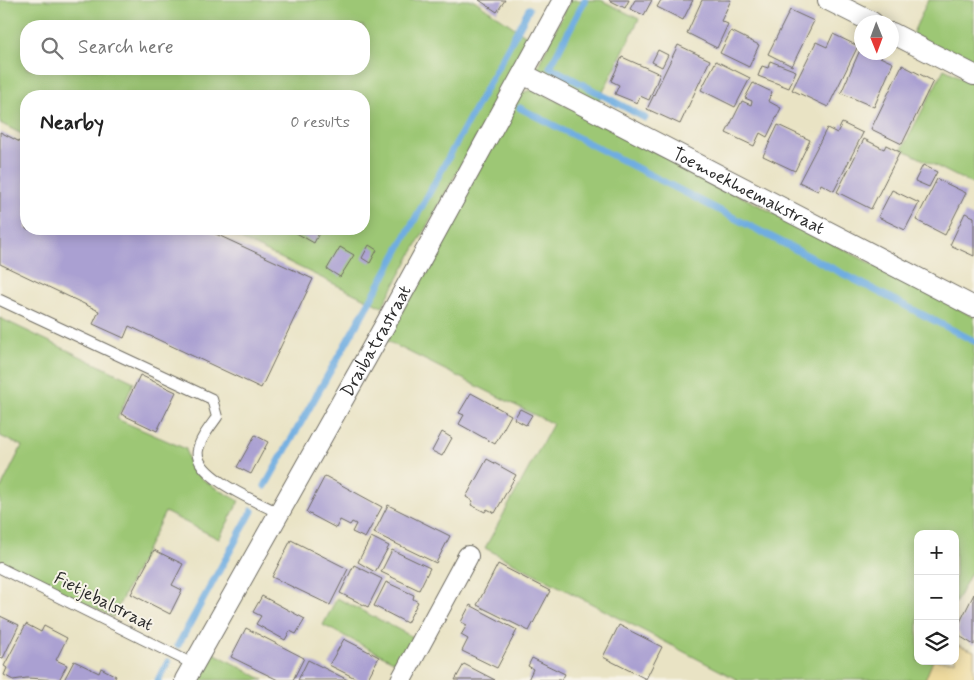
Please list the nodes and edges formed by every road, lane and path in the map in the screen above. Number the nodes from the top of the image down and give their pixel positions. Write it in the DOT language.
graph roads {
  1 [pos="828,0"];
  2 [pos="558,2"];
  3 [pos="858,15"];
  4 [pos="899,37"];
  5 [pos="523,74"];
  6 [pos="974,75"];
  7 [pos="0,300"];
  8 [pos="974,307"];
  9 [pos="279,513"];
  10 [pos="468,556"];
  11 [pos="0,568"];
  12 [pos="189,672"];
  13 [pos="401,680"];
  1 -- 3 [label="street"];
  2 -- 5 [label="street, Draibatrastraat"];
  4 -- 6 [label="street"];
  5 -- 8 [label="street, Toemoekhoemakstraat"];
  5 -- 9 [label="street, Draibatrastraat"];
  7 -- 9 [label="lane"];
  9 -- 12 [label="street, Draibatrastraat"];
  10 -- 13 [label="street"];
  11 -- 12 [label="lane, Fietjebalstraat"];
}
